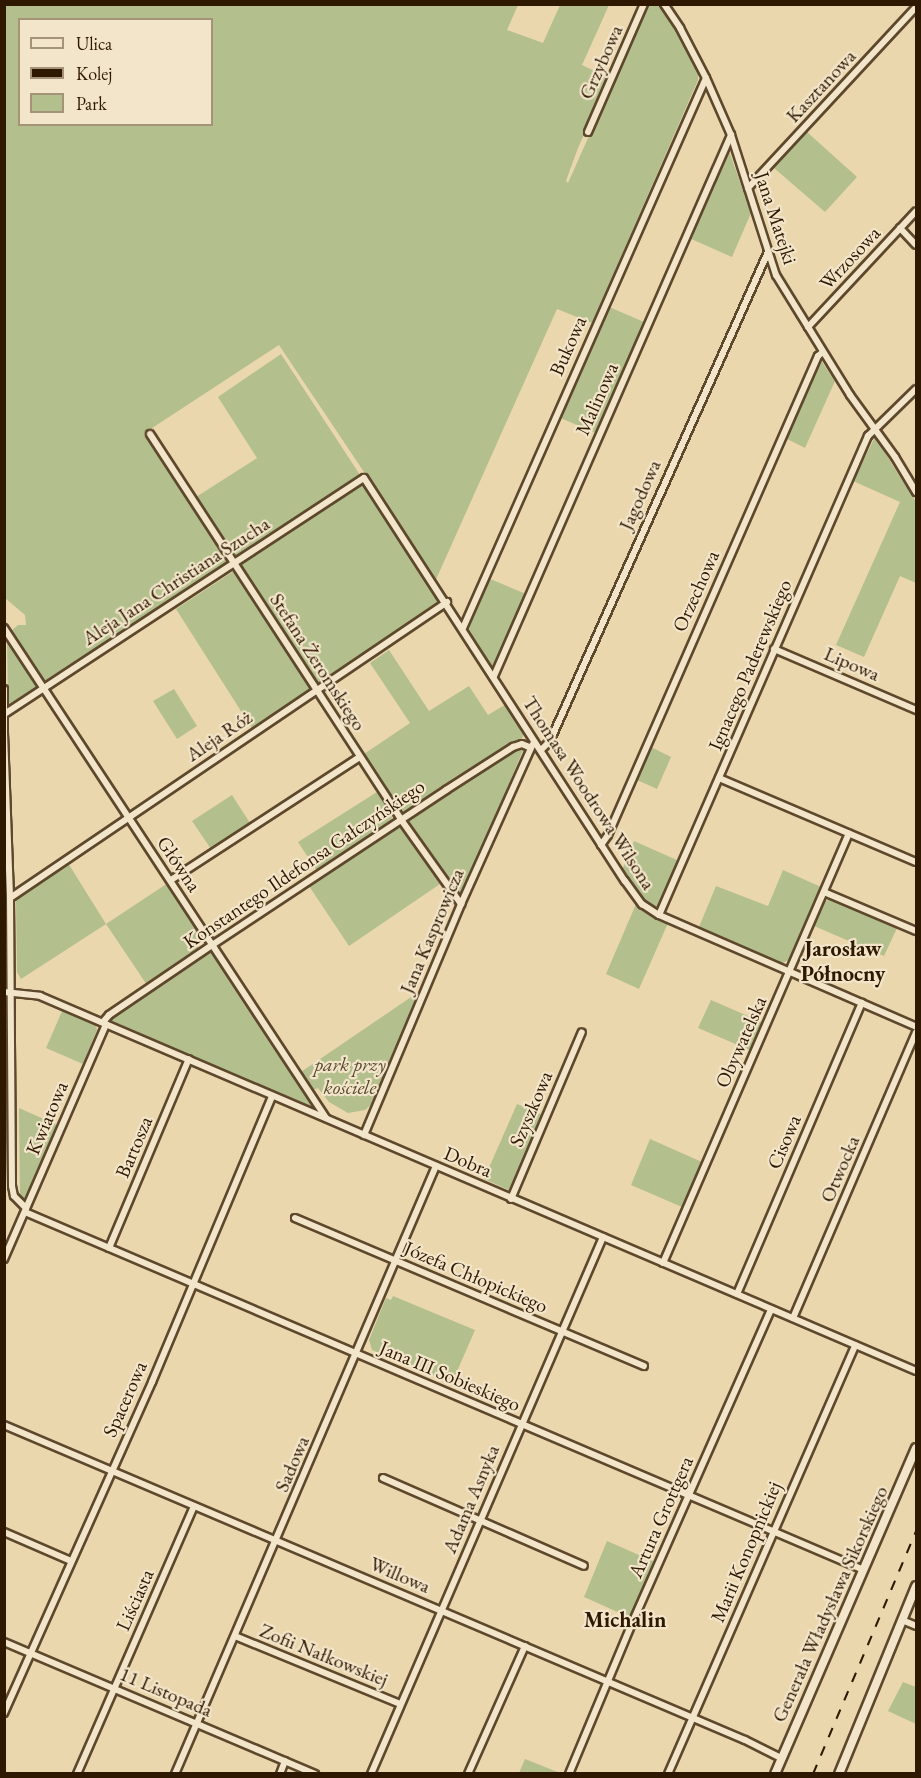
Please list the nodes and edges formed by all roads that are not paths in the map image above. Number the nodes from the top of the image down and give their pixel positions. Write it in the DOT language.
graph roads {
  1 [pos="644,4"];
  2 [pos="664,4"];
  3 [pos="916,7"];
  4 [pos="706,78"];
  5 [pos="588,132"];
  6 [pos="730,135"];
  7 [pos="748,188"];
  8 [pos="916,211"];
  9 [pos="900,228"];
  10 [pos="916,245"];
  11 [pos="768,252"];
  12 [pos="808,327"];
  13 [pos="823,352"];
  14 [pos="916,389"];
  15 [pos="875,430"];
  16 [pos="150,434"];
  17 [pos="364,477"];
  18 [pos="916,492"];
  19 [pos="234,562"];
  20 [pos="447,602"];
  21 [pos="4,628"];
  22 [pos="463,628"];
  23 [pos="774,649"];
  24 [pos="494,676"];
  25 [pos="4,688"];
  26 [pos="44,688"];
  27 [pos="317,691"];
  28 [pos="916,710"];
  29 [pos="6,713"];
  30 [pos="4,733"];
  31 [pos="532,744"];
  32 [pos="541,750"];
  33 [pos="360,757"];
  34 [pos="719,778"];
  35 [pos="128,817"];
  36 [pos="402,820"];
  37 [pos="849,834"];
  38 [pos="601,845"];
  39 [pos="916,862"];
  40 [pos="171,880"];
  41 [pos="824,892"];
  42 [pos="10,898"];
  43 [pos="461,904"];
  44 [pos="659,915"];
  45 [pos="916,931"];
  46 [pos="212,945"];
  47 [pos="790,972"];
  48 [pos="8,992"];
  49 [pos="862,1003"];
  50 [pos="104,1023"];
  51 [pos="916,1027"];
  52 [pos="582,1032"];
  53 [pos="916,1032"];
  54 [pos="189,1059"];
  55 [pos="272,1096"];
  56 [pos="326,1118"];
  57 [pos="364,1135"];
  58 [pos="436,1166"];
  59 [pos="511,1199"];
  60 [pos="25,1210"];
  61 [pos="295,1218"];
  62 [pos="603,1237"];
  63 [pos="109,1248"];
  64 [pos="4,1259"];
  65 [pos="397,1262"];
  66 [pos="663,1263"];
  67 [pos="191,1284"];
  68 [pos="737,1294"];
  69 [pos="771,1309"];
  70 [pos="793,1318"];
  71 [pos="563,1331"];
  72 [pos="855,1345"];
  73 [pos="357,1354"];
  74 [pos="645,1366"];
  75 [pos="916,1371"];
  76 [pos="521,1424"];
  77 [pos="4,1425"];
  78 [pos="916,1448"];
  79 [pos="111,1471"];
  80 [pos="382,1478"];
  81 [pos="688,1496"];
  82 [pos="194,1506"];
  83 [pos="480,1520"];
  84 [pos="4,1532"];
  85 [pos="773,1532"];
  86 [pos="277,1541"];
  87 [pos="71,1562"];
  88 [pos="584,1566"];
  89 [pos="864,1570"];
  90 [pos="916,1586"];
  91 [pos="441,1611"];
  92 [pos="902,1620"];
  93 [pos="916,1626"];
  94 [pos="235,1636"];
  95 [pos="4,1642"];
  96 [pos="525,1646"];
  97 [pos="31,1653"];
  98 [pos="608,1682"];
  99 [pos="114,1688"];
  100 [pos="400,1704"];
  101 [pos="4,1713"];
  102 [pos="692,1718"];
  103 [pos="197,1724"];
  104 [pos="781,1758"];
  105 [pos="285,1761"];
  106 [pos="840,1769"];
  107 [pos="77,1773"];
  108 [pos="175,1773"];
  109 [pos="280,1773"];
  110 [pos="315,1773"];
  111 [pos="371,1773"];
  112 [pos="468,1773"];
  113 [pos="569,1773"];
  114 [pos="668,1773"];
  115 [pos="775,1773"];
  116 [pos="833,1773"];
  1 -- 5 [label="street, Grzybowa"];
  2 -- 4 [label="street, Jana Matejki"];
  3 -- 7 [label="street, Kasztanowa"];
  4 -- 6 [label="street, Jana Matejki"];
  4 -- 22 [label="street, Bukowa"];
  6 -- 7 [label="street, Jana Matejki"];
  6 -- 24 [label="street, Malinowa"];
  7 -- 11 [label="street, Jana Matejki"];
  8 -- 9 [label="street, Wrzosowa"];
  9 -- 10 [label="street"];
  9 -- 12 [label="street, Wrzosowa"];
  11 -- 12 [label="street, Jana Matejki"];
  11 -- 32 [label="street, Jagodowa"];
  12 -- 13 [label="street, Jana Matejki"];
  13 -- 15 [label="street, Jana Matejki"];
  13 -- 38 [label="street, Orzechowa"];
  14 -- 15 [label="street, Ignacego Paderewskiego"];
  15 -- 18 [label="street, Jana Matejki"];
  15 -- 23 [label="street, Ignacego Paderewskiego"];
  16 -- 19 [label="street, Stefana Żeromskiego"];
  17 -- 19 [label="street, Aleja Jana Christiana Szucha"];
  17 -- 20 [label="street, Thomasa Woodrowa Wilsona"];
  19 -- 26 [label="street, Aleja Jana Christiana Szucha"];
  19 -- 27 [label="street, Stefana Żeromskiego"];
  20 -- 22 [label="street, Thomasa Woodrowa Wilsona"];
  20 -- 27 [label="street, Aleja Róż"];
  21 -- 26 [label="street, Główna"];
  22 -- 24 [label="street, Thomasa Woodrowa Wilsona"];
  23 -- 28 [label="street, Lipowa"];
  23 -- 34 [label="street, Ignacego Paderewskiego"];
  24 -- 31 [label="street, Thomasa Woodrowa Wilsona"];
  25 -- 29 [label="street"];
  26 -- 29 [label="street, Aleja Jana Christiana Szucha"];
  26 -- 35 [label="street, Główna"];
  27 -- 33 [label="street, Stefana Żeromskiego"];
  27 -- 35 [label="street, Aleja Róż"];
  29 -- 30 [label="street"];
  30 -- 42 [label="street"];
  31 -- 32 [label="street, Thomasa Woodrowa Wilsona"];
  31 -- 36 [label="street, Konstantego Ildefonsa Gałczyńskiego"];
  31 -- 43 [label="street, Jana Kasprowicza"];
  32 -- 38 [label="street, Thomasa Woodrowa Wilsona"];
  33 -- 36 [label="street, Stefana Żeromskiego"];
  33 -- 40 [label="street"];
  34 -- 37 [label="street"];
  34 -- 44 [label="street, Ignacego Paderewskiego"];
  35 -- 40 [label="street, Główna"];
  35 -- 42 [label="street, Aleja Róż"];
  36 -- 43 [label="street, Stefana Żeromskiego"];
  36 -- 46 [label="street, Konstantego Ildefonsa Gałczyńskiego"];
  37 -- 39 [label="street"];
  37 -- 41 [label="street, Obywatelska"];
  38 -- 44 [label="street, Thomasa Woodrowa Wilsona"];
  40 -- 46 [label="street, Główna"];
  41 -- 45 [label="street"];
  41 -- 47 [label="street, Obywatelska"];
  42 -- 48 [label="street"];
  43 -- 57 [label="street, Jana Kasprowicza"];
  44 -- 47 [label="street, Thomasa Woodrowa Wilsona"];
  46 -- 50 [label="street, Konstantego Ildefonsa Gałczyńskiego"];
  46 -- 56 [label="street, Główna"];
  47 -- 49 [label="street, Thomasa Woodrowa Wilsona"];
  47 -- 66 [label="street, Obywatelska"];
  48 -- 50 [label="street, Dobra"];
  48 -- 60 [label="street"];
  49 -- 51 [label="street, Thomasa Woodrowa Wilsona"];
  49 -- 68 [label="street, Cisowa"];
  50 -- 54 [label="street, Dobra"];
  50 -- 60 [label="street, Kwiatowa"];
  52 -- 59 [label="street, Szyszkowa"];
  53 -- 70 [label="street, Otwocka"];
  54 -- 55 [label="street, Dobra"];
  54 -- 63 [label="street, Bartosza"];
  55 -- 56 [label="street, Dobra"];
  55 -- 67 [label="street, Spacerowa"];
  56 -- 57 [label="street, Dobra"];
  57 -- 58 [label="street, Dobra"];
  58 -- 59 [label="street, Dobra"];
  58 -- 65 [label="street, Sadowa"];
  59 -- 62 [label="street, Dobra"];
  60 -- 63 [label="street, Jana III Sobieskiego"];
  60 -- 64 [label="street, Kwiatowa"];
  61 -- 65 [label="street, Józefa Chłopickiego"];
  62 -- 66 [label="street, Dobra"];
  62 -- 71 [label="street, Adama Asnyka"];
  63 -- 67 [label="street, Jana III Sobieskiego"];
  65 -- 71 [label="street, Józefa Chłopickiego"];
  65 -- 73 [label="street, Sadowa"];
  66 -- 68 [label="street, Dobra"];
  67 -- 73 [label="street, Jana III Sobieskiego"];
  67 -- 79 [label="street, Spacerowa"];
  68 -- 69 [label="street, Dobra"];
  69 -- 70 [label="street, Dobra"];
  69 -- 81 [label="street, Artura Grottgera"];
  70 -- 72 [label="street, Dobra"];
  71 -- 74 [label="street, Józefa Chłopickiego"];
  71 -- 76 [label="street, Adama Asnyka"];
  72 -- 75 [label="street, Dobra"];
  72 -- 85 [label="street, Marii Konopnickiej"];
  73 -- 76 [label="street, Jana III Sobieskiego"];
  73 -- 86 [label="street, Sadowa"];
  76 -- 81 [label="street, Jana III Sobieskiego"];
  76 -- 83 [label="street, Adama Asnyka"];
  77 -- 79 [label="street, Willowa"];
  78 -- 89 [label="main road, Generała Władysława Sikorskiego"];
  79 -- 82 [label="street, Willowa"];
  79 -- 87 [label="street, Spacerowa"];
  80 -- 83 [label="street"];
  81 -- 85 [label="street, Jana III Sobieskiego"];
  81 -- 98 [label="street, Artura Grottgera"];
  82 -- 86 [label="street, Willowa"];
  82 -- 99 [label="street, Liściasta"];
  83 -- 88 [label="street"];
  83 -- 91 [label="street, Adama Asnyka"];
  84 -- 87 [label="street"];
  85 -- 89 [label="street, Jana III Sobieskiego"];
  85 -- 102 [label="street, Marii Konopnickiej"];
  86 -- 91 [label="street, Willowa"];
  86 -- 94 [label="street, Sadowa"];
  87 -- 97 [label="street, Spacerowa"];
  89 -- 104 [label="main road, Generała Władysława Sikorskiego"];
  90 -- 92 [label="main road"];
  91 -- 96 [label="street, Willowa"];
  91 -- 100 [label="street, Adama Asnyka"];
  92 -- 93 [label="street"];
  92 -- 106 [label="main road"];
  94 -- 100 [label="street, Zofii Nałkowskiej"];
  94 -- 103 [label="street, Sadowa"];
  95 -- 97 [label="street, 11 Listopada"];
  96 -- 98 [label="street, Willowa"];
  96 -- 112 [label="street"];
  97 -- 99 [label="street, 11 Listopada"];
  97 -- 101 [label="street, Spacerowa"];
  98 -- 102 [label="street, Willowa"];
  98 -- 113 [label="street, Artura Grottgera"];
  99 -- 103 [label="street, 11 Listopada"];
  99 -- 107 [label="street, Liściasta"];
  100 -- 111 [label="street, Adama Asnyka"];
  102 -- 104 [label="street, Willowa"];
  102 -- 114 [label="street, Marii Konopnickiej"];
  103 -- 105 [label="street, 11 Listopada"];
  103 -- 108 [label="street, Sadowa"];
  104 -- 115 [label="main road, Generała Władysława Sikorskiego"];
  105 -- 109 [label="street"];
  105 -- 110 [label="street, 11 Listopada"];
  106 -- 116 [label="main road"];
}
